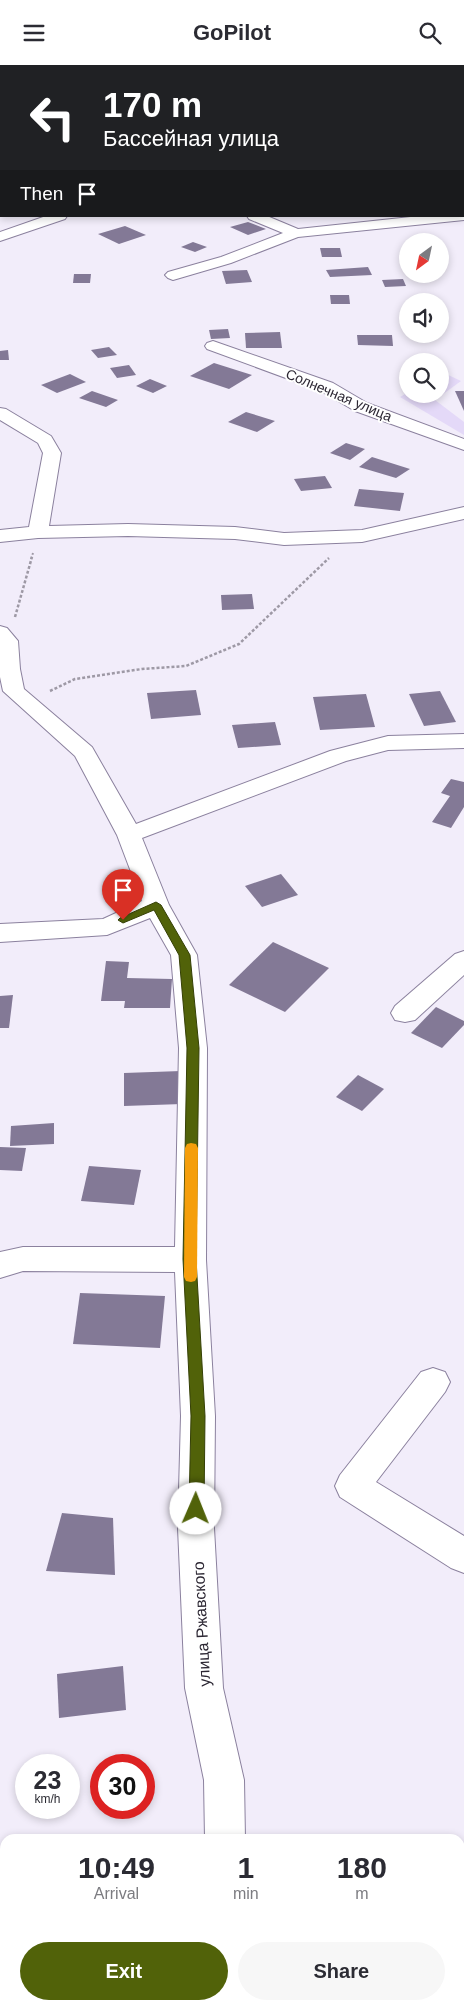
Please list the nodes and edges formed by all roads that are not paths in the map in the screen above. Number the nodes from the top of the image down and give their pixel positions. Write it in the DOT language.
graph roads {
  1 [pos="57,217"];
  2 [pos="256,217"];
  3 [pos="454,217"];
  4 [pos="296,233"];
  5 [pos="0,237"];
  6 [pos="172,275"];
  7 [pos="213,346"];
  8 [pos="0,413"];
  9 [pos="464,445"];
  10 [pos="464,513"];
  11 [pos="38,532"];
  12 [pos="0,535"];
  13 [pos="4,637"];
  14 [pos="14,695"];
  15 [pos="464,741"];
  16 [pos="128,835"];
  17 [pos="156,905"];
  18 [pos="0,933"];
  19 [pos="464,960"];
  20 [pos="405,1013"];
  21 [pos="190,1259"];
  22 [pos="0,1265"];
  23 [pos="433,1383"];
  24 [pos="464,1556"];
  25 [pos="225,1834"];
  1 -- 5 [label="street"];
  2 -- 4 [label="street"];
  3 -- 4 [label="street"];
  4 -- 6 [label="street"];
  7 -- 9 [label="street, Солнечная улица"];
  8 -- 11 [label="street"];
  10 -- 11 [label="street"];
  11 -- 12 [label="street"];
  13 -- 14 [label="street"];
  14 -- 16 [label="street, улица Ржавского"];
  15 -- 16 [label="street"];
  16 -- 17 [label="street, улица Ржавского"];
  17 -- 18 [label="street"];
  17 -- 21 [label="street, улица Ржавского"];
  19 -- 20 [label="street"];
  21 -- 22 [label="street"];
  21 -- 25 [label="street, улица Ржавского"];
  23 -- 24 [label="street"];
}
